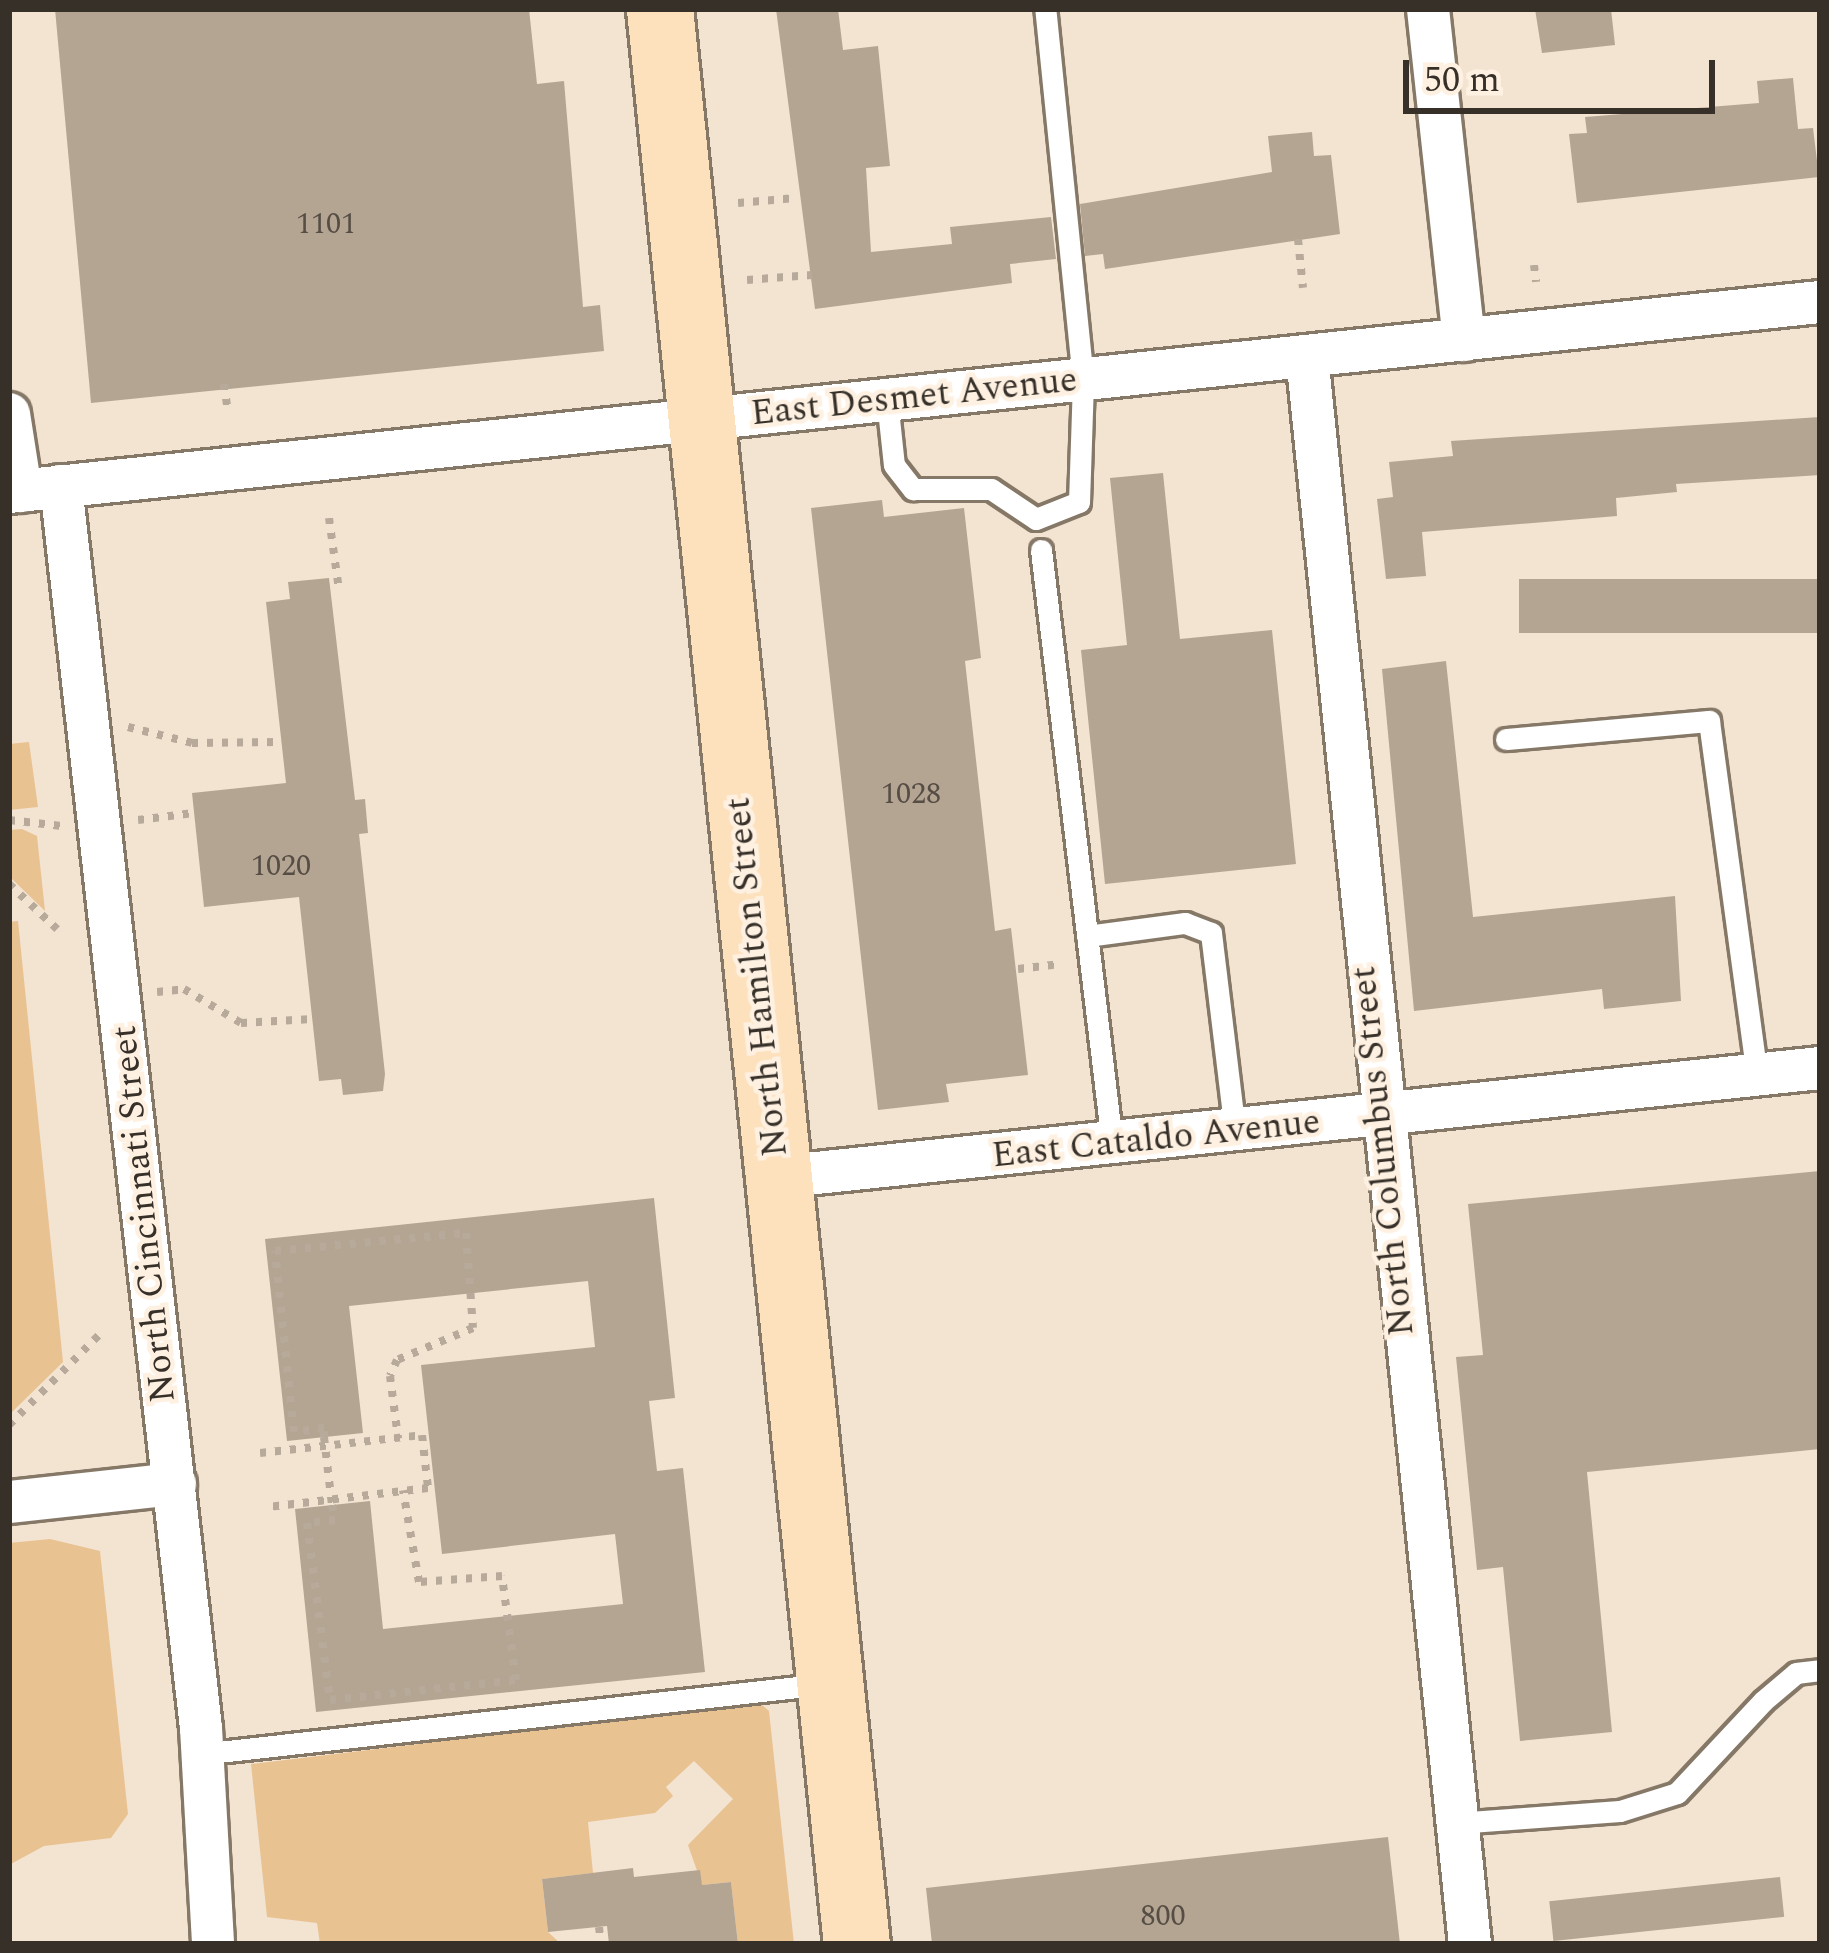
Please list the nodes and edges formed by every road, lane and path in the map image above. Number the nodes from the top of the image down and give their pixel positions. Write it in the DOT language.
graph roads {
  1 [pos="660,9"];
  2 [pos="1046,9"];
  3 [pos="1427,9"];
  4 [pos="795,198"];
  5 [pos="738,203"];
  6 [pos="1298,239"];
  7 [pos="1534,266"];
  8 [pos="812,274"];
  9 [pos="747,280"];
  10 [pos="1536,282"];
  11 [pos="1303,288"];
  12 [pos="1820,302"];
  13 [pos="1464,340"];
  14 [pos="1307,356"];
  15 [pos="1083,380"];
  16 [pos="224,384"];
  17 [pos="887,400"];
  18 [pos="226,406"];
  19 [pos="9,414"];
  20 [pos="700,418"];
  21 [pos="30,489"];
  22 [pos="329,518"];
  23 [pos="1041,550"];
  24 [pos="339,590"];
  25 [pos="122,724"];
  26 [pos="1506,739"];
  27 [pos="281,742"];
  28 [pos="194,813"];
  29 [pos="137,820"];
  30 [pos="9,884"];
  31 [pos="58,929"];
  32 [pos="1087,936"];
  33 [pos="1061,964"];
  34 [pos="1018,969"];
  35 [pos="155,993"];
  36 [pos="313,1019"];
  37 [pos="1820,1068"];
  38 [pos="1757,1075"];
  39 [pos="1378,1117"];
  40 [pos="1235,1131"];
  41 [pos="1112,1143"];
  42 [pos="778,1177"];
  43 [pos="100,1334"];
  44 [pos="9,1425"];
  45 [pos="398,1438"];
  46 [pos="260,1453"];
  47 [pos="175,1484"];
  48 [pos="403,1490"];
  49 [pos="9,1502"];
  50 [pos="268,1508"];
  51 [pos="1820,1670"];
  52 [pos="830,1683"];
  53 [pos="201,1754"];
  54 [pos="1456,1823"];
  55 [pos="599,1927"];
  56 [pos="213,1944"];
  57 [pos="601,1944"];
  58 [pos="857,1944"];
  59 [pos="1470,1944"];
  1 -- 20 [label="main road, North Hamilton Street"];
  2 -- 15 [label="lane"];
  3 -- 13 [label="street"];
  4 -- 5 [label="path"];
  6 -- 11 [label="path"];
  7 -- 10 [label="path"];
  8 -- 9 [label="path"];
  12 -- 13 [label="street, East Desmet Avenue"];
  13 -- 14 [label="street, East Desmet Avenue"];
  14 -- 15 [label="street, East Desmet Avenue"];
  14 -- 39 [label="street, North Columbus Street"];
  15 -- 17 [label="street, East Desmet Avenue"];
  15 -- 17 [label="lane"];
  16 -- 18 [label="path"];
  17 -- 20 [label="street, East Desmet Avenue"];
  19 -- 21 [label="street, North Cincinnati Street"];
  20 -- 21 [label="street, East Desmet Avenue"];
  20 -- 42 [label="main road, North Hamilton Street"];
  21 -- 47 [label="street, North Cincinnati Street"];
  22 -- 24 [label="path"];
  23 -- 32 [label="lane"];
  25 -- 27 [label="path"];
  26 -- 38 [label="lane"];
  28 -- 29 [label="path"];
  30 -- 31 [label="path"];
  32 -- 40 [label="lane"];
  32 -- 41 [label="lane"];
  33 -- 34 [label="path"];
  35 -- 36 [label="path"];
  37 -- 38 [label="street, East Cataldo Avenue"];
  38 -- 39 [label="street, East Cataldo Avenue"];
  39 -- 40 [label="street, East Cataldo Avenue"];
  39 -- 54 [label="street, North Columbus Street"];
  40 -- 41 [label="street, East Cataldo Avenue"];
  41 -- 42 [label="street, East Cataldo Avenue"];
  42 -- 52 [label="main road, North Hamilton Street"];
  43 -- 44 [label="path"];
  45 -- 46 [label="path"];
  45 -- 48 [label="path"];
  45 -- 48 [label="path, bridge"];
  47 -- 49 [label="street"];
  47 -- 53 [label="street, North Cincinnati Street"];
  48 -- 50 [label="path"];
  51 -- 54 [label="lane"];
  52 -- 53 [label="lane"];
  52 -- 58 [label="main road, North Hamilton Street"];
  53 -- 56 [label="street, North Cincinnati Street"];
  54 -- 59 [label="street, North Columbus Street"];
  55 -- 57 [label="path"];
}
